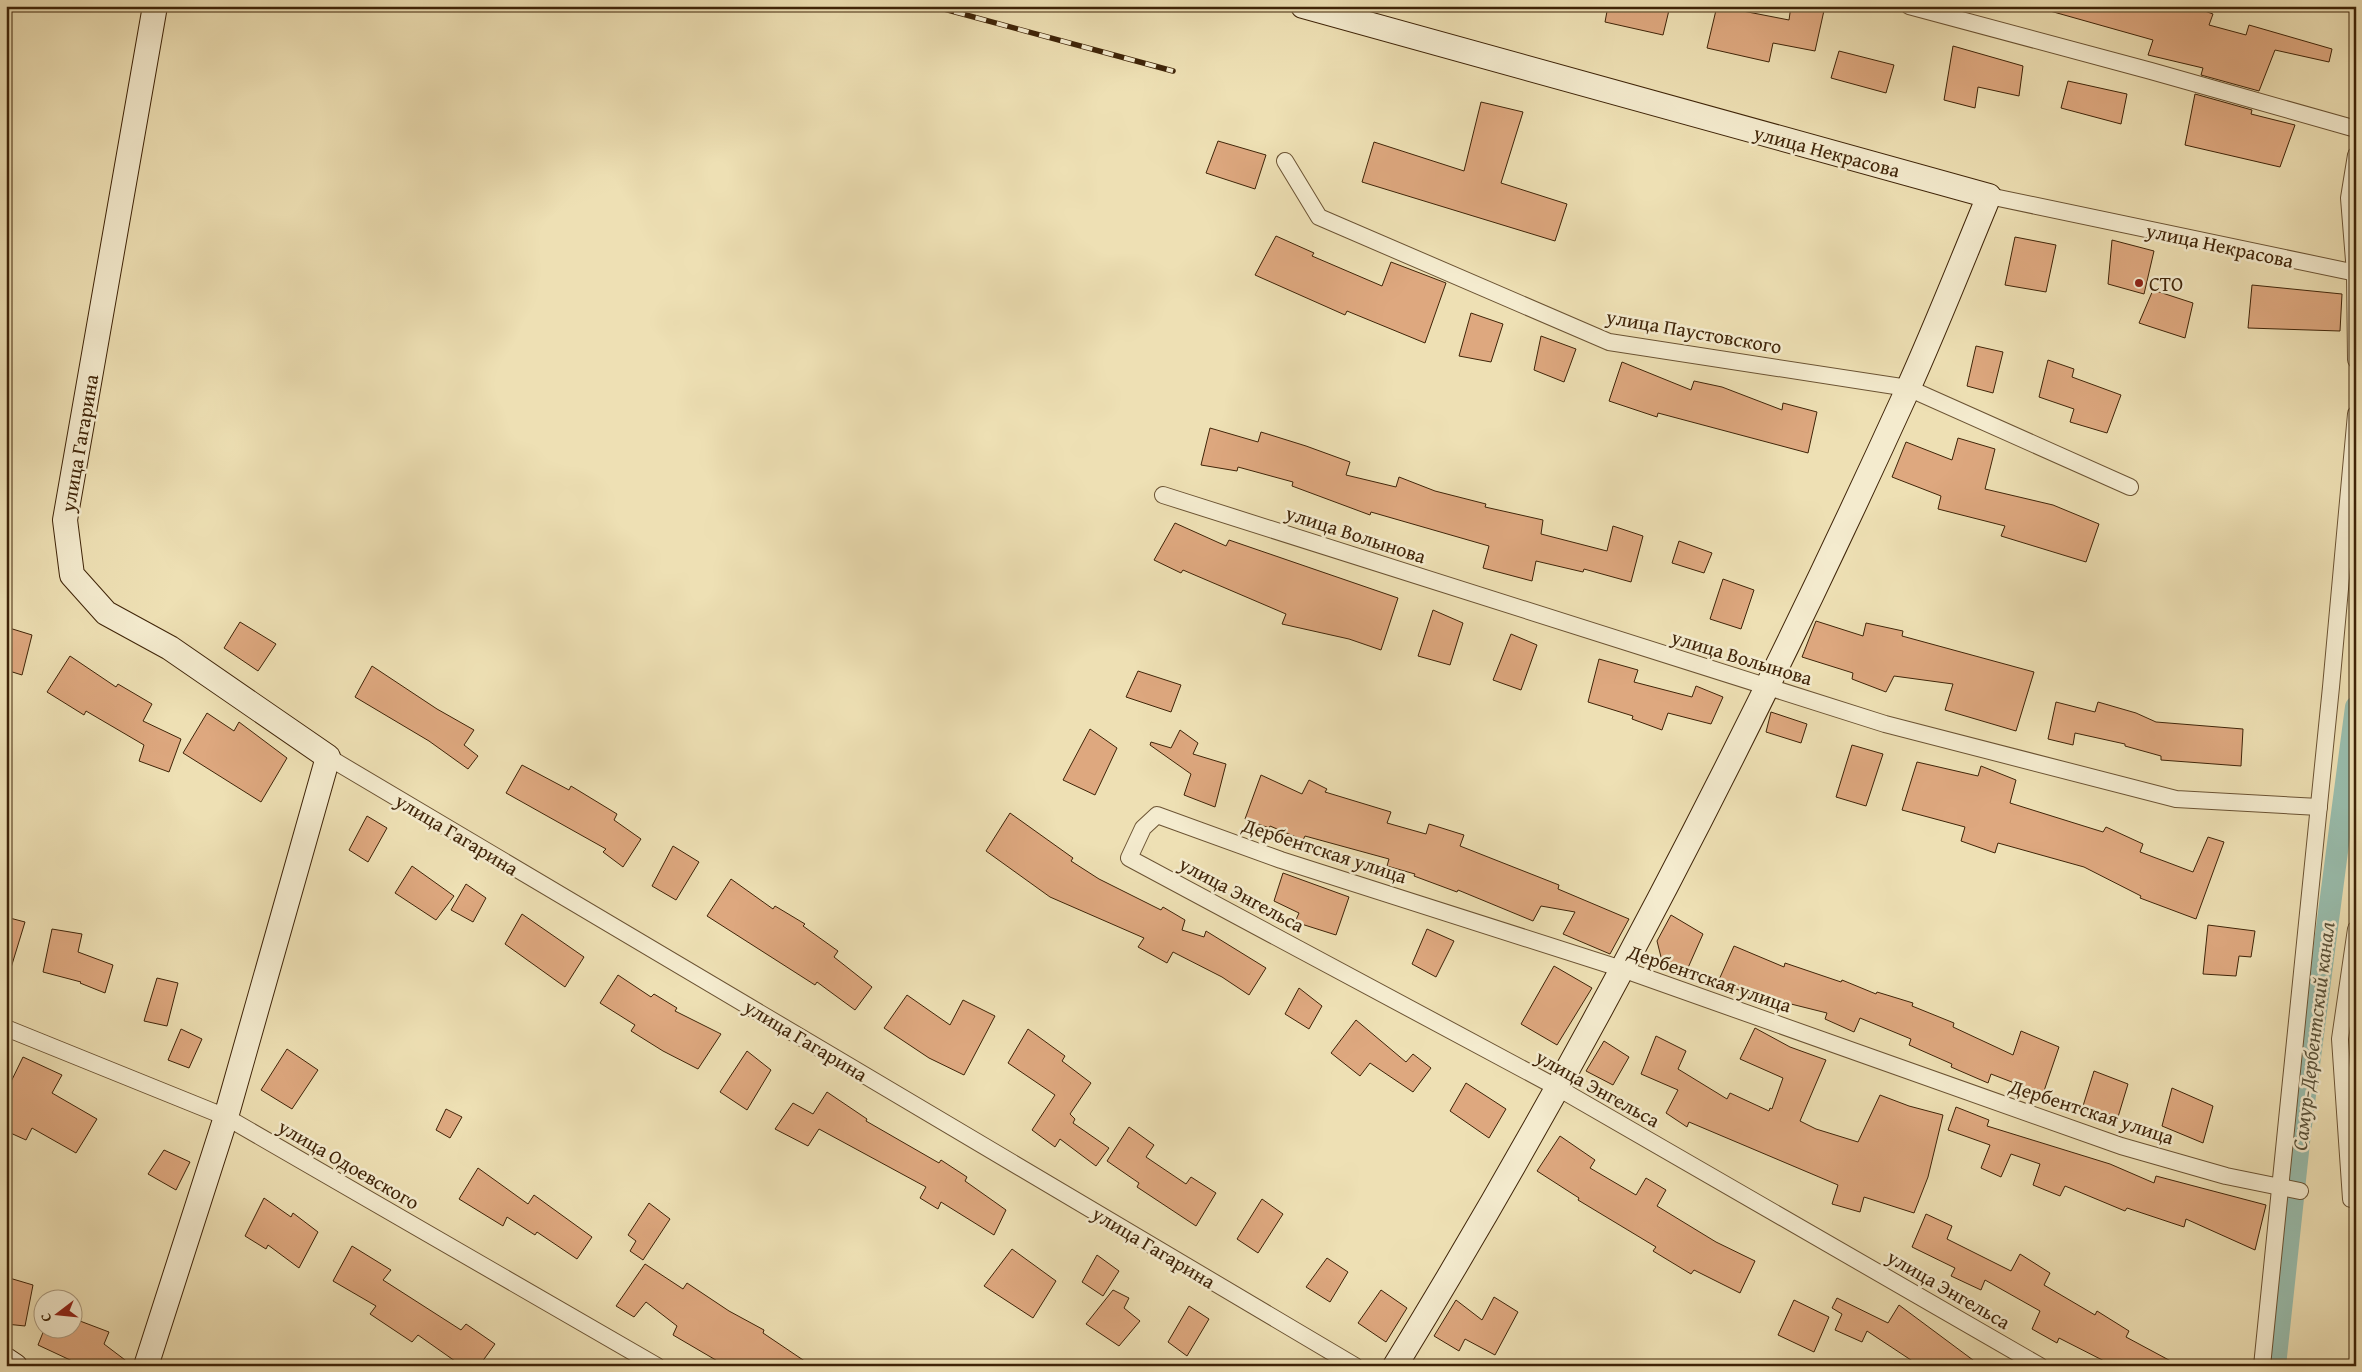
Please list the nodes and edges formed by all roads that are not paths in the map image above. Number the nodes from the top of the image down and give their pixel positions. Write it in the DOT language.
graph roads {
  1 [pos="155,6"];
  2 [pos="1910,6"];
  3 [pos="1317,8"];
  4 [pos="2356,129"];
  5 [pos="2356,156"];
  6 [pos="1285,161"];
  7 [pos="1989,196"];
  8 [pos="2356,273"];
  9 [pos="2356,360"];
  10 [pos="1908,388"];
  11 [pos="2356,414"];
  12 [pos="2130,487"];
  13 [pos="1164,495"];
  14 [pos="1767,688"];
  15 [pos="328,757"];
  16 [pos="2319,807"];
  17 [pos="1129,858"];
  18 [pos="2356,929"];
  19 [pos="1622,969"];
  20 [pos="6,1028"];
  21 [pos="1558,1088"];
  22 [pos="226,1117"];
  23 [pos="2279,1187"];
  24 [pos="2300,1191"];
  25 [pos="2353,1200"];
  26 [pos="6,1360"];
  27 [pos="15,1366"];
  28 [pos="146,1366"];
  29 [pos="657,1366"];
  30 [pos="1355,1366"];
  31 [pos="1395,1366"];
  32 [pos="2040,1366"];
  33 [pos="2262,1366"];
  1 -- 15 [label="street, улица Гагарина"];
  2 -- 4 [label="street"];
  3 -- 7 [label="street, улица Некрасова"];
  5 -- 8 [label="street"];
  6 -- 10 [label="street, улица Паустовского"];
  7 -- 8 [label="street, улица Некрасова"];
  7 -- 10 [label="street"];
  8 -- 9 [label="street"];
  10 -- 12 [label="street, улица Паустовского"];
  10 -- 14 [label="street"];
  11 -- 16 [label="street"];
  13 -- 14 [label="street, улица Волынова"];
  14 -- 16 [label="street, улица Волынова"];
  14 -- 19 [label="street"];
  15 -- 22 [label="street"];
  15 -- 30 [label="street, улица Гагарина"];
  16 -- 23 [label="street"];
  17 -- 19 [label="street, Дербентская улица"];
  17 -- 21 [label="street, улица Энгельса"];
  18 -- 25 [label="street"];
  19 -- 21 [label="street"];
  19 -- 23 [label="street, Дербентская улица"];
  20 -- 22 [label="street, улица Одоевского"];
  21 -- 31 [label="street"];
  21 -- 32 [label="street, улица Энгельса"];
  22 -- 28 [label="street"];
  22 -- 29 [label="street, улица Одоевского"];
  23 -- 24 [label="street, Дербентская улица"];
  23 -- 33 [label="street"];
  26 -- 27 [label="street"];
}
